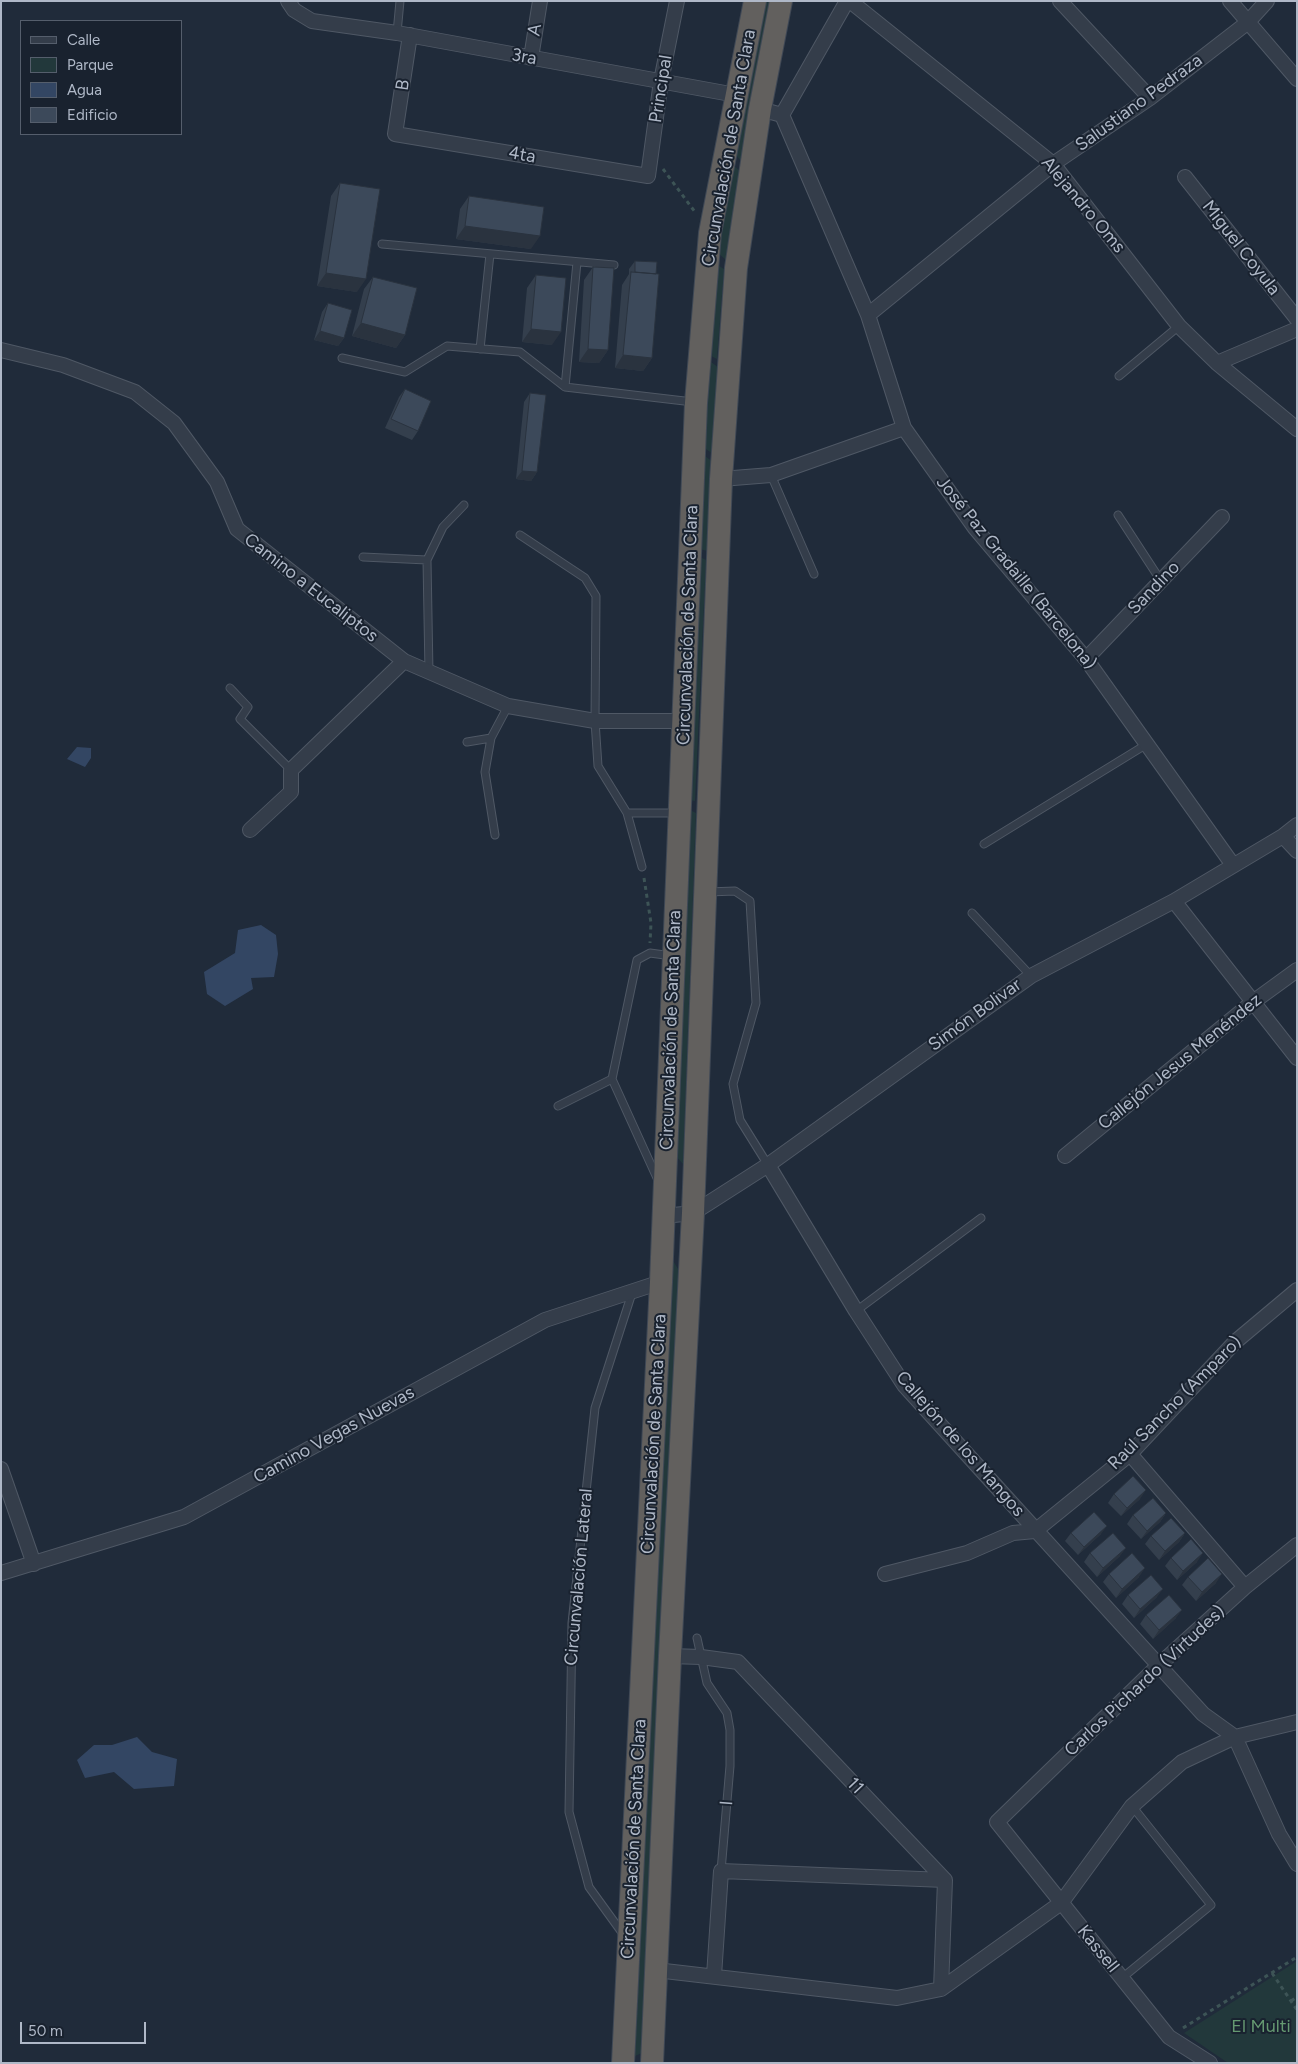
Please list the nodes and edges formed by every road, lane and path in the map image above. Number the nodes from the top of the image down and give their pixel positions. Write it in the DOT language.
graph roads {
  1 [pos="288,1"];
  2 [pos="400,1"];
  3 [pos="540,1"];
  4 [pos="677,1"];
  5 [pos="755,1"];
  6 [pos="781,1"];
  7 [pos="849,1"];
  8 [pos="1060,1"];
  9 [pos="1230,1"];
  10 [pos="1267,1"];
  11 [pos="1247,23"];
  12 [pos="403,34"];
  13 [pos="531,58"];
  14 [pos="1297,78"];
  15 [pos="661,81"];
  16 [pos="736,95"];
  17 [pos="1150,98"];
  18 [pos="760,109"];
  19 [pos="782,115"];
  20 [pos="396,134"];
  21 [pos="651,152"];
  22 [pos="1053,164"];
  23 [pos="648,176"];
  24 [pos="1185,178"];
  25 [pos="710,233"];
  26 [pos="382,244"];
  27 [pos="490,254"];
  28 [pos="577,262"];
  29 [pos="614,265"];
  30 [pos="868,315"];
  31 [pos="1297,320"];
  32 [pos="1179,326"];
  33 [pos="1297,329"];
  34 [pos="480,349"];
  35 [pos="1,350"];
  36 [pos="342,358"];
  37 [pos="1216,363"];
  38 [pos="1119,376"];
  39 [pos="565,387"];
  40 [pos="696,403"];
  41 [pos="904,428"];
  42 [pos="1297,429"];
  43 [pos="771,475"];
  44 [pos="721,479"];
  45 [pos="464,505"];
  46 [pos="1118,515"];
  47 [pos="1222,517"];
  48 [pos="520,535"];
  49 [pos="363,557"];
  50 [pos="427,560"];
  51 [pos="814,574"];
  52 [pos="1161,581"];
  53 [pos="1086,659"];
  54 [pos="404,662"];
  55 [pos="430,674"];
  56 [pos="230,688"];
  57 [pos="508,706"];
  58 [pos="596,721"];
  59 [pos="684,721"];
  60 [pos="491,738"];
  61 [pos="467,742"];
  62 [pos="1147,744"];
  63 [pos="291,770"];
  64 [pos="627,812"];
  65 [pos="680,813"];
  66 [pos="1297,825"];
  67 [pos="250,830"];
  68 [pos="496,835"];
  69 [pos="1283,836"];
  70 [pos="984,844"];
  71 [pos="1297,851"];
  72 [pos="1233,865"];
  73 [pos="642,867"];
  74 [pos="705,892"];
  75 [pos="1174,901"];
  76 [pos="972,913"];
  77 [pos="650,953"];
  78 [pos="674,956"];
  79 [pos="1297,970"];
  80 [pos="1031,976"];
  81 [pos="1253,1002"];
  82 [pos="1297,1058"];
  83 [pos="612,1078"];
  84 [pos="558,1106"];
  85 [pos="1065,1156"];
  86 [pos="768,1165"];
  87 [pos="664,1205"];
  88 [pos="693,1213"];
  89 [pos="981,1218"];
  90 [pos="661,1282"];
  91 [pos="1297,1290"];
  92 [pos="632,1292"];
  93 [pos="856,1311"];
  94 [pos="1130,1454"];
  95 [pos="1,1468"];
  96 [pos="1035,1531"];
  97 [pos="1297,1545"];
  98 [pos="34,1564"];
  99 [pos="1,1573"];
  100 [pos="885,1574"];
  101 [pos="1245,1587"];
  102 [pos="697,1638"];
  103 [pos="670,1656"];
  104 [pos="701,1657"];
  105 [pos="1159,1665"];
  106 [pos="1297,1722"];
  107 [pos="1235,1737"];
  108 [pos="1132,1806"];
  109 [pos="997,1822"];
  110 [pos="1297,1864"];
  111 [pos="721,1871"];
  112 [pos="944,1880"];
  113 [pos="1061,1903"];
  114 [pos="629,1942"];
  115 [pos="1297,1957"];
  116 [pos="656,1970"];
  117 [pos="1272,1973"];
  118 [pos="714,1976"];
  119 [pos="1122,1978"];
  120 [pos="941,1989"];
  121 [pos="1297,1997"];
  122 [pos="1291,2001"];
  123 [pos="1297,2010"];
  124 [pos="1169,2037"];
  125 [pos="624,2063"];
  126 [pos="652,2063"];
  127 [pos="1210,2063"];
  1 -- 12 [label="street, 3ra"];
  2 -- 12 [label="lane, B"];
  3 -- 13 [label="street, A"];
  4 -- 15 [label="street, Principal"];
  5 -- 16 [label="highway, Circunvalación de Santa Clara"];
  6 -- 18 [label="highway, Circunvalación de Santa Clara"];
  7 -- 19 [label="street"];
  7 -- 22 [label="street, Alejandro Oms"];
  8 -- 17 [label="street"];
  9 -- 11 [label="street"];
  10 -- 11 [label="street, Salustiano Pedraza"];
  11 -- 14 [label="street"];
  11 -- 17 [label="street, Salustiano Pedraza"];
  12 -- 13 [label="street, 3ra"];
  12 -- 20 [label="street, B"];
  13 -- 15 [label="street, 3ra"];
  15 -- 16 [label="street, 3ra"];
  15 -- 21 [label="street, Principal"];
  16 -- 25 [label="highway, Circunvalación de Santa Clara"];
  17 -- 22 [label="street, Salustiano Pedraza"];
  18 -- 19 [label="street"];
  18 -- 44 [label="highway, Circunvalación de Santa Clara"];
  19 -- 30 [label="street, José Paz Gradaille (Barcelona)"];
  20 -- 23 [label="street, 4ta"];
  21 -- 23 [label="street, Principal"];
  21 -- 25 [label="path"];
  22 -- 30 [label="street, Salustiano Pedraza"];
  22 -- 32 [label="street, Alejandro Oms"];
  24 -- 31 [label="street, Miguel Coyula"];
  25 -- 40 [label="highway, Circunvalación de Santa Clara"];
  26 -- 27 [label="lane"];
  27 -- 28 [label="lane"];
  27 -- 34 [label="lane"];
  28 -- 29 [label="lane"];
  28 -- 39 [label="lane"];
  30 -- 41 [label="street, José Paz Gradaille (Barcelona)"];
  32 -- 37 [label="street, Alejandro Oms"];
  32 -- 38 [label="lane"];
  33 -- 37 [label="street"];
  34 -- 36 [label="lane"];
  34 -- 39 [label="lane"];
  35 -- 54 [label="street, Camino a Eucaliptos"];
  37 -- 42 [label="street, Alejandro Oms"];
  39 -- 40 [label="lane"];
  40 -- 59 [label="highway, Circunvalación de Santa Clara"];
  41 -- 43 [label="street"];
  41 -- 53 [label="street, José Paz Gradaille (Barcelona)"];
  43 -- 44 [label="street"];
  43 -- 51 [label="lane"];
  44 -- 74 [label="highway, Circunvalación de Santa Clara"];
  45 -- 50 [label="lane"];
  46 -- 52 [label="lane"];
  47 -- 52 [label="street, Sandino"];
  48 -- 58 [label="lane"];
  49 -- 50 [label="lane"];
  50 -- 55 [label="lane"];
  52 -- 53 [label="street, Sandino"];
  53 -- 62 [label="street, José Paz Gradaille (Barcelona)"];
  54 -- 55 [label="street, Camino a Eucaliptos"];
  54 -- 63 [label="street"];
  55 -- 57 [label="street, Camino a Eucaliptos"];
  56 -- 63 [label="lane"];
  57 -- 58 [label="street, Camino a Eucaliptos"];
  57 -- 60 [label="lane"];
  58 -- 59 [label="street, Camino a Eucaliptos"];
  58 -- 64 [label="lane"];
  59 -- 65 [label="highway, Circunvalación de Santa Clara"];
  60 -- 61 [label="lane"];
  60 -- 68 [label="lane"];
  62 -- 70 [label="lane"];
  62 -- 72 [label="street, José Paz Gradaille (Barcelona)"];
  63 -- 67 [label="street"];
  64 -- 65 [label="lane"];
  64 -- 73 [label="lane"];
  65 -- 78 [label="highway, Circunvalación de Santa Clara"];
  66 -- 69 [label="street, Simón Bolivar"];
  69 -- 71 [label="street"];
  69 -- 72 [label="street, Simón Bolivar"];
  72 -- 75 [label="street, Simón Bolivar"];
  73 -- 77 [label="path"];
  74 -- 86 [label="lane, Callejón de los Mangos"];
  74 -- 88 [label="highway, Circunvalación de Santa Clara"];
  75 -- 80 [label="street, Simón Bolivar"];
  75 -- 81 [label="street"];
  76 -- 80 [label="lane"];
  77 -- 78 [label="lane"];
  77 -- 83 [label="lane"];
  78 -- 87 [label="highway, Circunvalación de Santa Clara"];
  79 -- 81 [label="street, Callejón Jesus Menéndez"];
  80 -- 86 [label="street, Simón Bolivar"];
  81 -- 82 [label="street"];
  81 -- 85 [label="street, Callejón Jesus Menéndez"];
  83 -- 84 [label="lane"];
  83 -- 87 [label="lane"];
  86 -- 88 [label="street, Simón Bolivar"];
  86 -- 93 [label="street, Callejón de los Mangos"];
  87 -- 88 [label="street, Simón Bolivar"];
  87 -- 90 [label="highway, Circunvalación de Santa Clara"];
  88 -- 103 [label="highway, Circunvalación de Santa Clara"];
  89 -- 93 [label="lane"];
  90 -- 92 [label="street, Camino Vegas Nuevas"];
  90 -- 114 [label="highway, Circunvalación de Santa Clara"];
  91 -- 94 [label="street, Raúl Sancho (Amparo)"];
  92 -- 98 [label="street, Camino Vegas Nuevas"];
  92 -- 114 [label="lane, Circunvalación Lateral"];
  93 -- 96 [label="street, Callejón de los Mangos"];
  94 -- 96 [label="street, Raúl Sancho (Amparo)"];
  94 -- 101 [label="street"];
  95 -- 98 [label="street"];
  96 -- 100 [label="street"];
  96 -- 105 [label="street, Callejón de los Mangos"];
  97 -- 101 [label="street, Carlos Pichardo (Virtudes)"];
  98 -- 99 [label="street, Camino Vegas Nuevas"];
  101 -- 105 [label="street, Carlos Pichardo (Virtudes)"];
  102 -- 104 [label="lane, I"];
  103 -- 104 [label="street, 11"];
  103 -- 116 [label="highway, Circunvalación de Santa Clara"];
  104 -- 111 [label="lane, I"];
  104 -- 112 [label="street, 11"];
  105 -- 107 [label="street, Callejón de los Mangos"];
  105 -- 109 [label="street, Carlos Pichardo (Virtudes)"];
  106 -- 107 [label="street"];
  107 -- 108 [label="street"];
  107 -- 110 [label="street, Callejón de los Mangos"];
  108 -- 113 [label="street"];
  108 -- 119 [label="lane"];
  109 -- 113 [label="street, Kassell"];
  111 -- 112 [label="street"];
  111 -- 118 [label="street, I"];
  112 -- 120 [label="street"];
  113 -- 119 [label="street, Kassell"];
  113 -- 120 [label="street"];
  114 -- 125 [label="highway, Circunvalación de Santa Clara"];
  115 -- 117 [label="path"];
  116 -- 118 [label="street"];
  116 -- 126 [label="highway, Circunvalación de Santa Clara"];
  117 -- 122 [label="path"];
  117 -- 124 [label="path"];
  118 -- 120 [label="street"];
  119 -- 124 [label="street, Kassell"];
  121 -- 122 [label="path"];
  122 -- 123 [label="path"];
  124 -- 127 [label="street, Kassell"];
}
